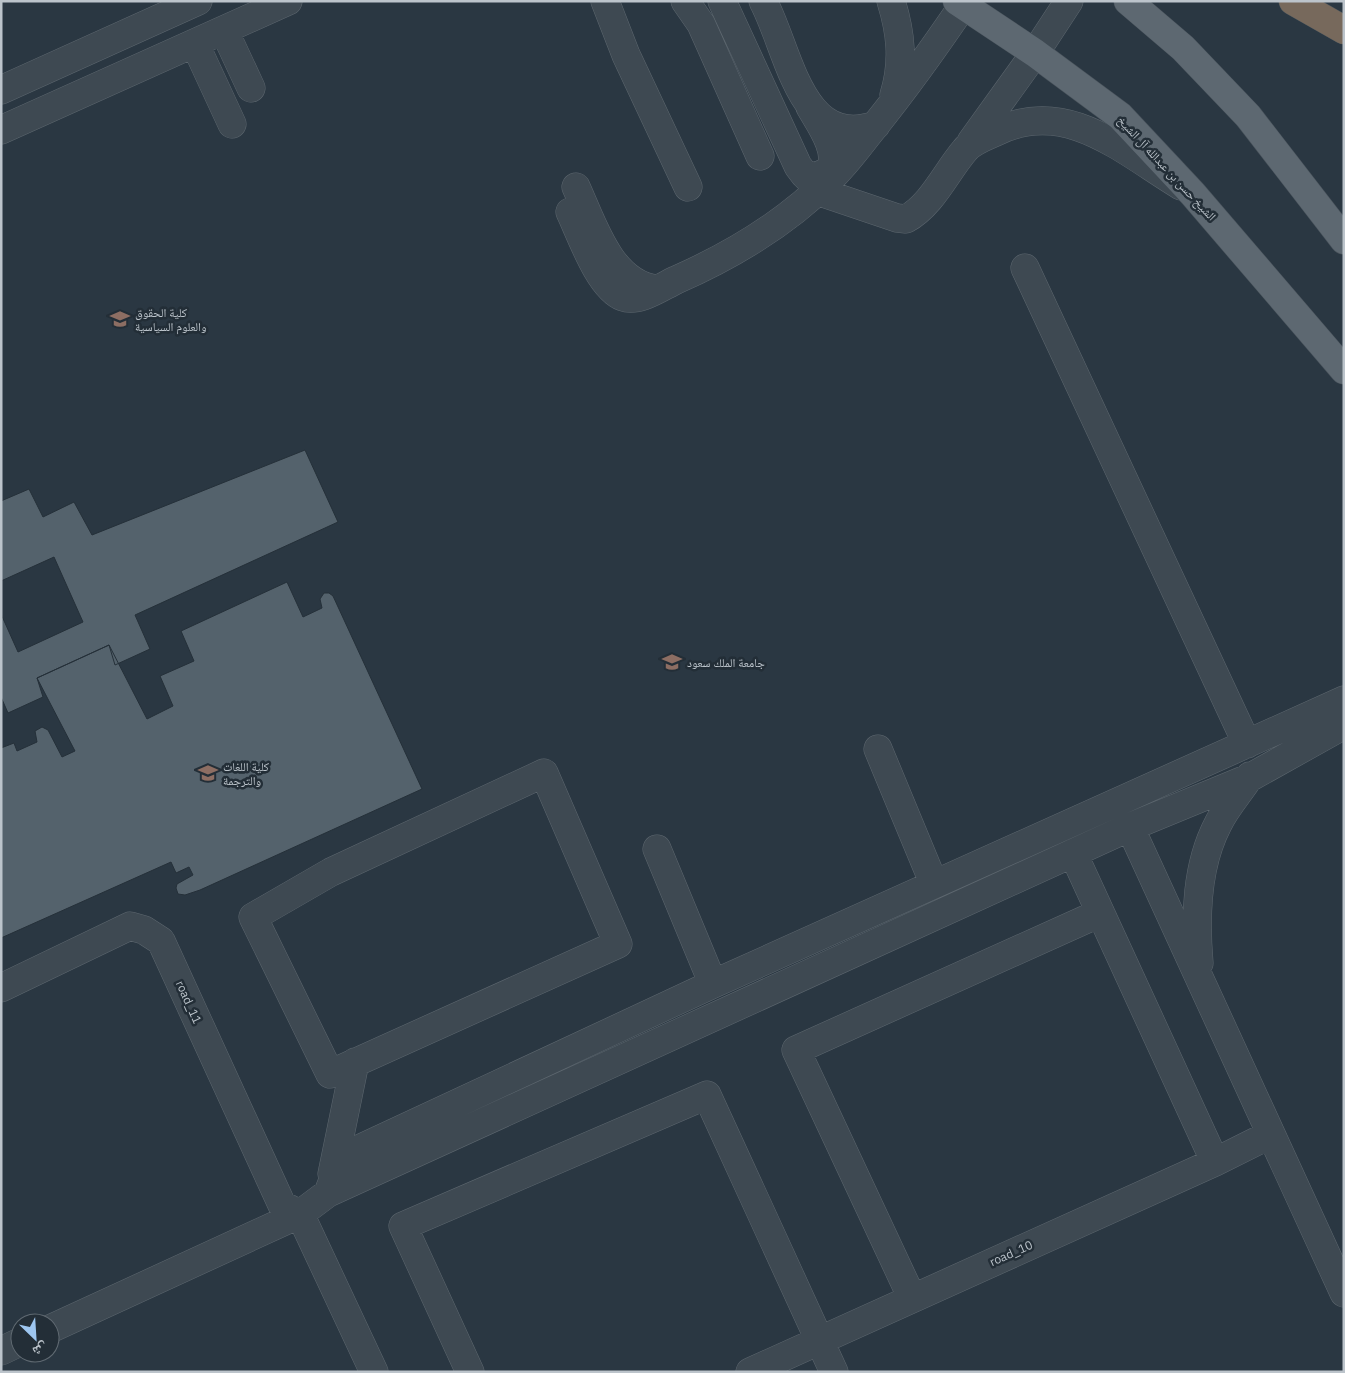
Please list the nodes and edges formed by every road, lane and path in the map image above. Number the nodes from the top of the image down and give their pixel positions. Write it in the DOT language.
graph roads {
  1 [pos="198,1"];
  2 [pos="288,1"];
  3 [pos="605,1"];
  4 [pos="685,1"];
  5 [pos="722,1"];
  6 [pos="762,1"];
  7 [pos="891,1"];
  8 [pos="1068,1"];
  9 [pos="1128,1"];
  10 [pos="1293,1"];
  11 [pos="962,3"];
  12 [pos="224,30"];
  13 [pos="1344,30"];
  14 [pos="195,44"];
  15 [pos="1035,54"];
  16 [pos="251,88"];
  17 [pos="1,90"];
  18 [pos="810,106"];
  19 [pos="880,120"];
  20 [pos="232,124"];
  21 [pos="1,130"];
  22 [pos="966,148"];
  23 [pos="760,156"];
  24 [pos="811,182"];
  25 [pos="688,187"];
  26 [pos="1193,194"];
  27 [pos="573,199"];
  28 [pos="1344,240"];
  29 [pos="1025,268"];
  30 [pos="1344,370"];
  31 [pos="1344,700"];
  32 [pos="1344,725"];
  33 [pos="1258,739"];
  34 [pos="878,749"];
  35 [pos="1249,778"];
  36 [pos="1130,826"];
  37 [pos="657,849"];
  38 [pos="1073,853"];
  39 [pos="934,884"];
  40 [pos="1100,913"];
  41 [pos="1200,979"];
  42 [pos="713,984"];
  43 [pos="1,988"];
  44 [pos="355,1062"];
  45 [pos="1271,1134"];
  46 [pos="1215,1162"];
  47 [pos="328,1192"];
  48 [pos="300,1214"];
  49 [pos="1344,1293"];
  50 [pos="912,1298"];
  51 [pos="60,1324"];
  52 [pos="820,1340"];
  53 [pos="374,1372"];
  54 [pos="470,1372"];
  55 [pos="750,1372"];
  56 [pos="834,1372"];
  1 -- 17 [label="lane"];
  2 -- 12 [label="lane"];
  3 -- 25 [label="lane"];
  4 -- 23 [label="lane"];
  5 -- 24 [label="lane"];
  6 -- 18 [label="lane"];
  7 -- 19 [label="lane"];
  8 -- 15 [label="lane"];
  9 -- 28 [label="main road"];
  10 -- 13 [label="highway"];
  11 -- 15 [label="main road, الشيخ حسن بن عبدالله آل الشيخ"];
  11 -- 19 [label="lane"];
  12 -- 14 [label="lane"];
  12 -- 16 [label="lane"];
  14 -- 20 [label="lane"];
  14 -- 21 [label="lane"];
  15 -- 22 [label="lane"];
  15 -- 26 [label="main road, الشيخ حسن بن عبدالله آل الشيخ"];
  18 -- 19 [label="lane"];
  18 -- 24 [label="lane"];
  19 -- 24 [label="lane"];
  22 -- 24 [label="lane"];
  22 -- 26 [label="lane"];
  24 -- 27 [label="lane"];
  26 -- 30 [label="main road, الشيخ حسن بن عبدالله آل الشيخ"];
  29 -- 33 [label="lane"];
  31 -- 33 [label="lane"];
  32 -- 35 [label="lane"];
  33 -- 35 [label="lane"];
  33 -- 39 [label="lane"];
  34 -- 39 [label="lane"];
  35 -- 36 [label="lane"];
  35 -- 41 [label="lane"];
  36 -- 38 [label="lane"];
  36 -- 41 [label="lane"];
  37 -- 42 [label="lane"];
  38 -- 40 [label="lane"];
  38 -- 47 [label="lane"];
  39 -- 42 [label="lane"];
  40 -- 46 [label="lane"];
  40 -- 50 [label="lane"];
  41 -- 45 [label="lane"];
  42 -- 47 [label="lane"];
  43 -- 48 [label="lane, road_11"];
  44 -- 44 [label="lane"];
  44 -- 47 [label="lane"];
  45 -- 46 [label="lane, road_10"];
  45 -- 49 [label="lane"];
  46 -- 50 [label="lane, road_10"];
  47 -- 48 [label="lane"];
  48 -- 51 [label="lane"];
  48 -- 53 [label="lane"];
  50 -- 52 [label="lane, road_10"];
  52 -- 54 [label="lane"];
  52 -- 55 [label="lane, road_10"];
  52 -- 56 [label="lane"];
}
